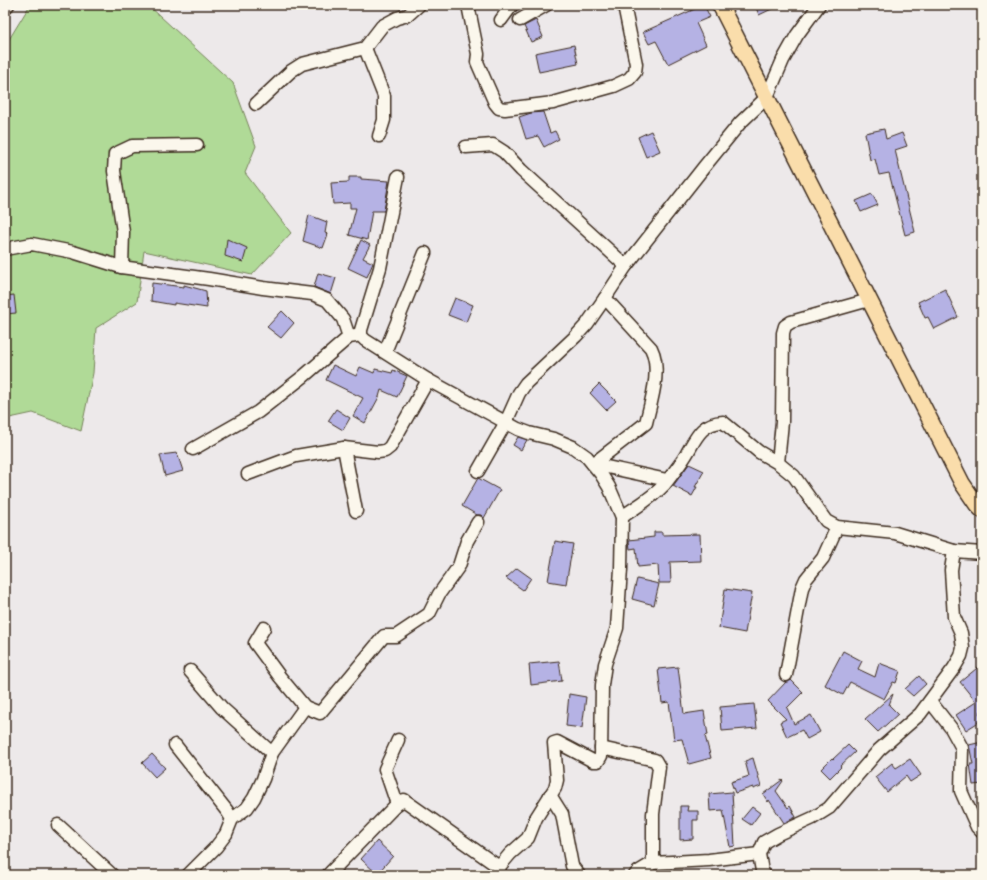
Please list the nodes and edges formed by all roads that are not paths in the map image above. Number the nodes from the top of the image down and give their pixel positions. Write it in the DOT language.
graph roads {
  1 [pos="8,5"];
  2 [pos="418,5"];
  3 [pos="468,5"];
  4 [pos="512,5"];
  5 [pos="546,5"];
  6 [pos="624,5"];
  7 [pos="720,5"];
  8 [pos="819,5"];
  9 [pos="5,8"];
  10 [pos="501,20"];
  11 [pos="520,20"];
  12 [pos="365,48"];
  13 [pos="767,97"];
  14 [pos="256,104"];
  15 [pos="379,136"];
  16 [pos="197,145"];
  17 [pos="466,147"];
  18 [pos="398,177"];
  19 [pos="5,249"];
  20 [pos="425,253"];
  21 [pos="626,266"];
  22 [pos="122,267"];
  23 [pos="605,298"];
  24 [pos="869,300"];
  25 [pos="355,336"];
  26 [pos="385,352"];
  27 [pos="428,380"];
  28 [pos="506,422"];
  29 [pos="344,448"];
  30 [pos="193,449"];
  31 [pos="778,463"];
  32 [pos="593,464"];
  33 [pos="478,471"];
  34 [pos="248,474"];
  35 [pos="667,480"];
  36 [pos="982,510"];
  37 [pos="356,511"];
  38 [pos="622,517"];
  39 [pos="478,522"];
  40 [pos="837,527"];
  41 [pos="954,551"];
  42 [pos="982,553"];
  43 [pos="264,628"];
  44 [pos="190,671"];
  45 [pos="786,675"];
  46 [pos="930,701"];
  47 [pos="305,708"];
  48 [pos="398,740"];
  49 [pos="175,745"];
  50 [pos="602,748"];
  51 [pos="272,753"];
  52 [pos="550,795"];
  53 [pos="397,804"];
  54 [pos="232,819"];
  55 [pos="58,825"];
  56 [pos="982,832"];
  57 [pos="759,854"];
  58 [pos="653,863"];
  59 [pos="499,871"];
  60 [pos="112,875"];
  61 [pos="188,875"];
  62 [pos="328,875"];
  63 [pos="579,875"];
  64 [pos="635,875"];
  65 [pos="765,875"];
  1 -- 9 [label="street"];
  2 -- 12 [label="street"];
  3 -- 6 [label="street"];
  4 -- 10 [label="street"];
  5 -- 11 [label="street"];
  7 -- 13 [label="main road"];
  8 -- 13 [label="street"];
  12 -- 14 [label="street"];
  12 -- 15 [label="street"];
  13 -- 21 [label="street"];
  13 -- 24 [label="main road"];
  16 -- 22 [label="street"];
  17 -- 21 [label="street"];
  18 -- 25 [label="street"];
  19 -- 22 [label="street"];
  20 -- 26 [label="street"];
  21 -- 23 [label="street"];
  22 -- 25 [label="street"];
  23 -- 28 [label="street"];
  23 -- 32 [label="street"];
  24 -- 31 [label="street"];
  24 -- 36 [label="main road"];
  25 -- 26 [label="street"];
  25 -- 30 [label="street"];
  26 -- 27 [label="street"];
  27 -- 28 [label="street"];
  27 -- 29 [label="street"];
  28 -- 32 [label="street"];
  28 -- 33 [label="street"];
  29 -- 34 [label="street"];
  29 -- 37 [label="street"];
  31 -- 35 [label="street"];
  31 -- 40 [label="street"];
  32 -- 35 [label="street"];
  32 -- 38 [label="street"];
  35 -- 38 [label="street"];
  38 -- 50 [label="street"];
  39 -- 47 [label="street"];
  40 -- 41 [label="street"];
  40 -- 45 [label="street"];
  41 -- 42 [label="street"];
  41 -- 46 [label="street"];
  43 -- 47 [label="street"];
  44 -- 51 [label="street"];
  46 -- 56 [label="street"];
  46 -- 57 [label="street"];
  47 -- 51 [label="street"];
  48 -- 53 [label="street"];
  49 -- 54 [label="street"];
  50 -- 52 [label="street"];
  50 -- 58 [label="street"];
  51 -- 54 [label="street"];
  52 -- 59 [label="street"];
  52 -- 63 [label="street"];
  53 -- 59 [label="street"];
  53 -- 62 [label="street"];
  54 -- 61 [label="street"];
  55 -- 60 [label="street"];
  57 -- 58 [label="street"];
  57 -- 65 [label="street"];
  58 -- 64 [label="street"];
}
